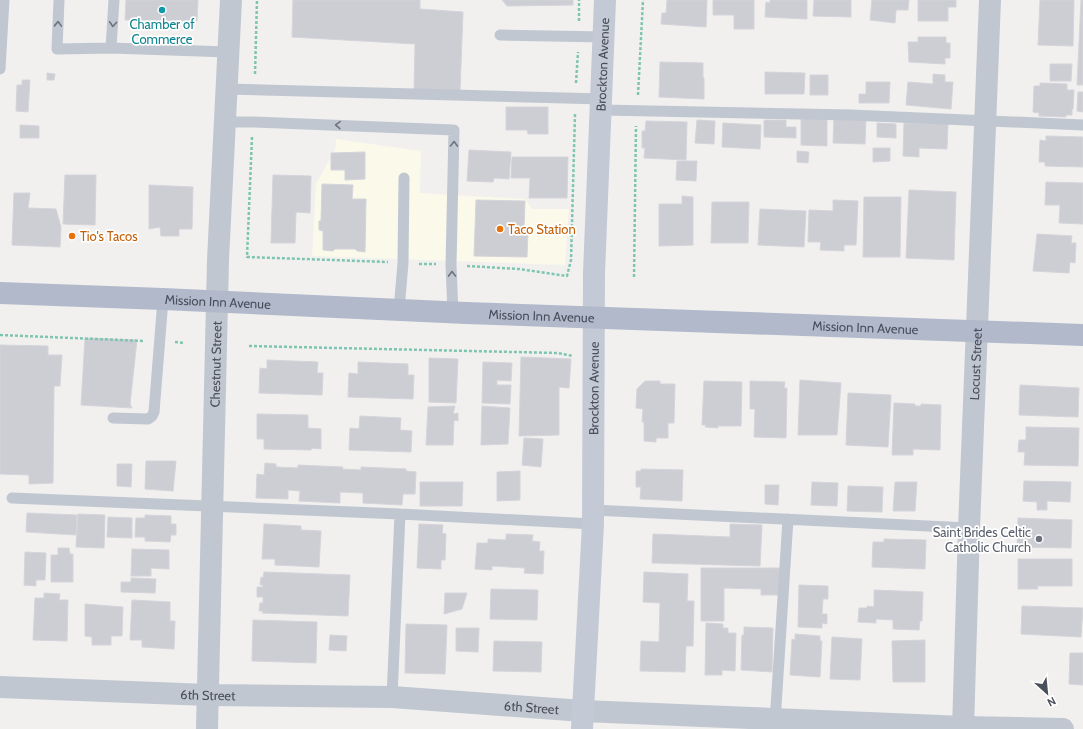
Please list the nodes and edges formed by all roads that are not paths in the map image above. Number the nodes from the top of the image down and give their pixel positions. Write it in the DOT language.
graph roads {
  1 [pos="4,0"];
  2 [pos="59,0"];
  3 [pos="114,0"];
  4 [pos="231,0"];
  5 [pos="605,0"];
  6 [pos="990,0"];
  7 [pos="500,35"];
  8 [pos="605,37"];
  9 [pos="111,48"];
  10 [pos="228,52"];
  11 [pos="0,69"];
  12 [pos="227,89"];
  13 [pos="602,104"];
  14 [pos="985,120"];
  15 [pos="225,122"];
  16 [pos="1083,125"];
  17 [pos="404,178"];
  18 [pos="0,293"];
  19 [pos="164,299"];
  20 [pos="217,302"];
  21 [pos="399,310"];
  22 [pos="453,313"];
  23 [pos="593,318"];
  24 [pos="977,331"];
  25 [pos="1083,335"];
  26 [pos="113,418"];
  27 [pos="12,498"];
  28 [pos="211,506"];
  29 [pos="400,514"];
  30 [pos="593,517"];
  31 [pos="788,519"];
  32 [pos="969,528"];
  33 [pos="0,687"];
  34 [pos="208,695"];
  35 [pos="392,697"];
  36 [pos="583,720"];
  37 [pos="775,724"];
  38 [pos="964,728"];
  39 [pos="207,729"];
  40 [pos="1063,729"];
  1 -- 11 [label="lane"];
  9 -- 2 [label="lane, one-way"];
  3 -- 9 [label="lane, one-way"];
  4 -- 10 [label="street, Chestnut Street"];
  5 -- 8 [label="street, Brockton Avenue"];
  6 -- 14 [label="street, Locust Street"];
  7 -- 8 [label="lane"];
  8 -- 13 [label="street, Brockton Avenue"];
  9 -- 10 [label="lane"];
  10 -- 12 [label="street, Chestnut Street"];
  12 -- 13 [label="lane"];
  12 -- 15 [label="street, Chestnut Street"];
  13 -- 14 [label="lane"];
  13 -- 23 [label="street, Brockton Avenue"];
  14 -- 16 [label="lane"];
  14 -- 24 [label="street, Locust Street"];
  15 -- 20 [label="street, Chestnut Street"];
  22 -- 15 [label="lane, one-way"];
  17 -- 21 [label="lane"];
  18 -- 19 [label="main road, Mission Inn Avenue"];
  19 -- 20 [label="main road, Mission Inn Avenue"];
  19 -- 26 [label="lane"];
  20 -- 21 [label="main road, Mission Inn Avenue"];
  20 -- 28 [label="street, Chestnut Street"];
  21 -- 22 [label="main road, Mission Inn Avenue"];
  22 -- 23 [label="main road, Mission Inn Avenue"];
  23 -- 24 [label="main road, Mission Inn Avenue"];
  23 -- 30 [label="street, Brockton Avenue"];
  24 -- 25 [label="main road, Mission Inn Avenue"];
  24 -- 32 [label="street, Locust Street"];
  27 -- 28 [label="lane"];
  28 -- 29 [label="lane"];
  28 -- 34 [label="street, Chestnut Street"];
  29 -- 30 [label="lane"];
  29 -- 35 [label="lane"];
  30 -- 31 [label="lane"];
  30 -- 36 [label="street, Brockton Avenue"];
  31 -- 32 [label="lane"];
  31 -- 37 [label="lane"];
  32 -- 38 [label="street, Locust Street"];
  33 -- 34 [label="street, 6th Street"];
  34 -- 35 [label="street, 6th Street"];
  34 -- 39 [label="street, Chestnut Street"];
  35 -- 36 [label="street, 6th Street"];
  36 -- 37 [label="street, 6th Street"];
  37 -- 38 [label="street, 6th Street"];
  38 -- 40 [label="street, 6th Street"];
}
